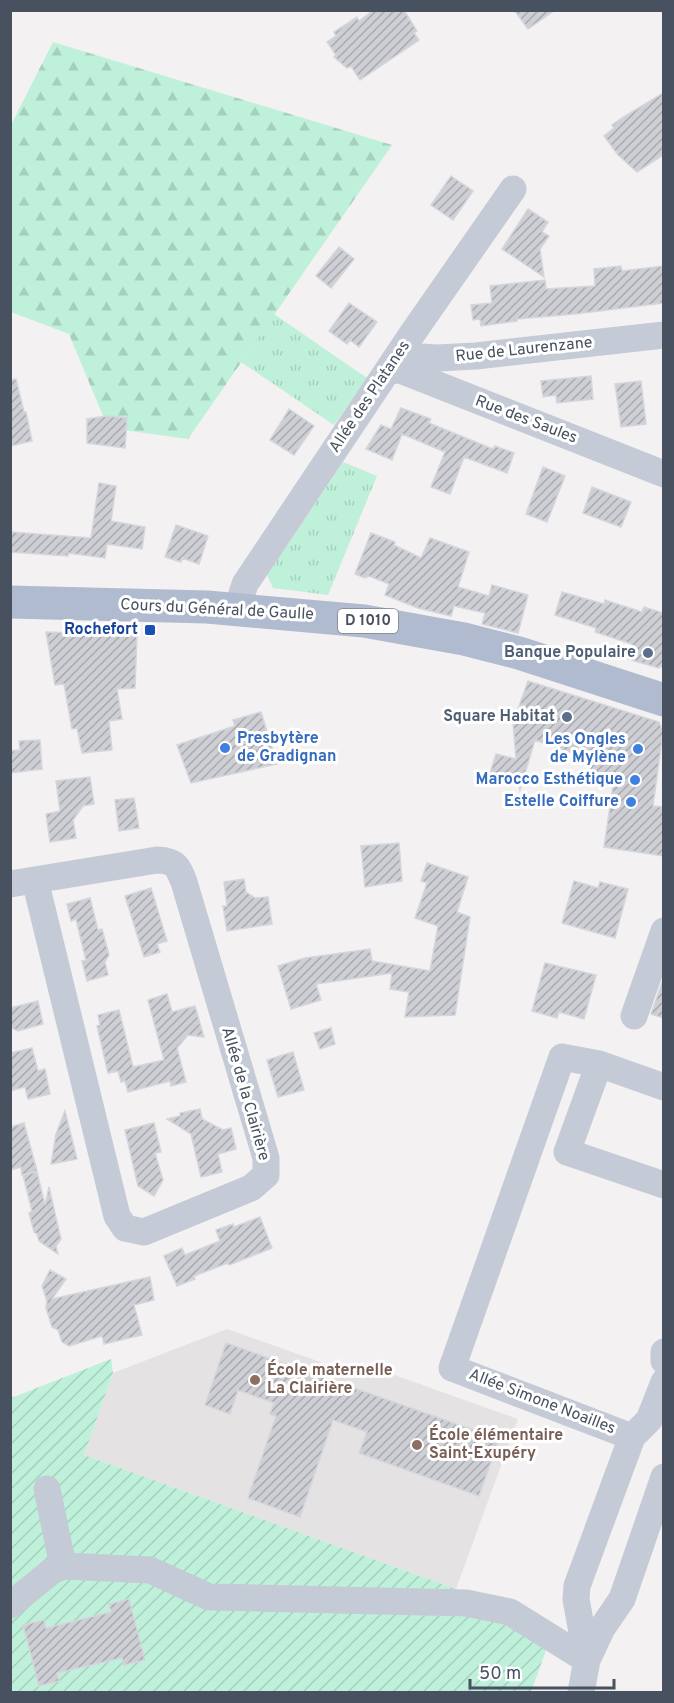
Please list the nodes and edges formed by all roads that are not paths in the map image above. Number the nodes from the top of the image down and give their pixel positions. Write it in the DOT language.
graph roads {
  1 [pos="513,189"];
  2 [pos="663,335"];
  3 [pos="476,356"];
  4 [pos="388,371"];
  5 [pos="466,396"];
  6 [pos="663,474"];
  7 [pos="10,602"];
  8 [pos="237,609"];
  9 [pos="663,700"];
  10 [pos="23,882"];
  11 [pos="663,931"];
  12 [pos="634,1017"];
  13 [pos="599,1064"];
  14 [pos="663,1087"];
  15 [pos="663,1185"];
  16 [pos="663,1352"];
  17 [pos="663,1361"];
  18 [pos="663,1382"];
  19 [pos="632,1437"];
  20 [pos="663,1477"];
  21 [pos="47,1489"];
  22 [pos="63,1566"];
  23 [pos="10,1605"];
  24 [pos="579,1615"];
  25 [pos="607,1621"];
  26 [pos="587,1660"];
  27 [pos="581,1692"];
  1 -- 4 [label="street, Allée des Platanes"];
  2 -- 3 [label="street, Rue de Laurenzane"];
  3 -- 4 [label="street, Rue de Laurenzane"];
  3 -- 5 [label="street"];
  4 -- 5 [label="street, Rue des Saules"];
  4 -- 8 [label="street, Allée des Platanes"];
  5 -- 6 [label="street, Rue des Saules"];
  7 -- 8 [label="main road, Cours du Général de Gaulle / D 1010"];
  8 -- 9 [label="main road, Cours du Général de Gaulle / D 1010"];
  10 -- 10 [label="street, Allée de la Clairière"];
  11 -- 12 [label="street"];
  13 -- 14 [label="street"];
  13 -- 15 [label="street"];
  13 -- 19 [label="street, Allée Simone Noailles"];
  16 -- 17 [label="street"];
  18 -- 19 [label="street"];
  19 -- 24 [label="street"];
  20 -- 25 [label="street"];
  21 -- 22 [label="street"];
  22 -- 23 [label="street"];
  22 -- 26 [label="street"];
  24 -- 25 [label="street"];
  24 -- 26 [label="street"];
  25 -- 26 [label="street"];
  26 -- 27 [label="street"];
}
